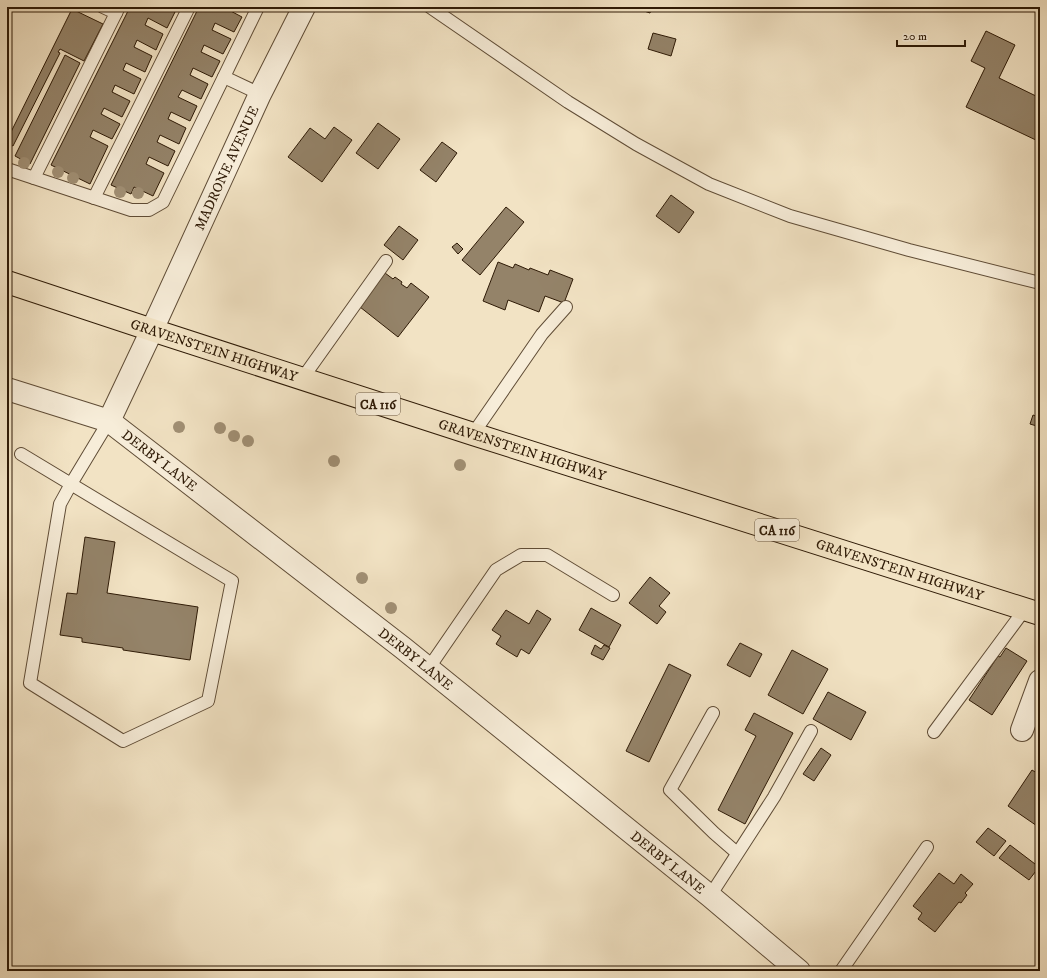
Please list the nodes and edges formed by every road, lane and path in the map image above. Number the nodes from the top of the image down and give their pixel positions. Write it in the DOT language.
graph roads {
  1 [pos="103,7"];
  2 [pos="189,7"];
  3 [pos="258,7"];
  4 [pos="304,7"];
  5 [pos="430,7"];
  6 [pos="117,10"];
  7 [pos="224,77"];
  8 [pos="260,94"];
  9 [pos="7,169"];
  10 [pos="34,178"];
  11 [pos="94,198"];
  12 [pos="386,262"];
  13 [pos="7,282"];
  14 [pos="1040,283"];
  15 [pos="566,307"];
  16 [pos="152,330"];
  17 [pos="302,379"];
  18 [pos="7,389"];
  19 [pos="109,420"];
  20 [pos="473,434"];
  21 [pos="21,454"];
  22 [pos="71,484"];
  23 [pos="613,595"];
  24 [pos="1032,611"];
  25 [pos="428,669"];
  26 [pos="1040,681"];
  27 [pos="713,714"];
  28 [pos="1022,730"];
  29 [pos="811,731"];
  30 [pos="934,732"];
  31 [pos="927,847"];
  32 [pos="737,854"];
  33 [pos="710,896"];
  34 [pos="799,971"];
  35 [pos="841,971"];
  1 -- 6 [label="lane"];
  2 -- 11 [label="lane"];
  3 -- 7 [label="lane"];
  4 -- 8 [label="street, MADRONE AVENUE"];
  5 -- 14 [label="lane"];
  6 -- 10 [label="lane"];
  7 -- 8 [label="lane"];
  7 -- 11 [label="lane"];
  8 -- 16 [label="street, MADRONE AVENUE"];
  9 -- 10 [label="lane"];
  10 -- 11 [label="lane"];
  12 -- 17 [label="lane"];
  13 -- 16 [label="main road, GRAVENSTEIN HIGHWAY / CA 116"];
  15 -- 20 [label="lane"];
  16 -- 17 [label="main road, GRAVENSTEIN HIGHWAY / CA 116"];
  16 -- 19 [label="street, MADRONE AVENUE"];
  17 -- 20 [label="main road, GRAVENSTEIN HIGHWAY / CA 116"];
  18 -- 19 [label="street, DERBY LANE"];
  19 -- 22 [label="lane"];
  19 -- 25 [label="street, DERBY LANE"];
  20 -- 24 [label="main road, GRAVENSTEIN HIGHWAY / CA 116"];
  21 -- 22 [label="lane"];
  22 -- 22 [label="lane"];
  23 -- 25 [label="lane"];
  24 -- 30 [label="lane"];
  25 -- 33 [label="street, DERBY LANE"];
  26 -- 28 [label="street"];
  27 -- 32 [label="lane"];
  29 -- 32 [label="lane"];
  31 -- 35 [label="lane"];
  32 -- 33 [label="lane"];
  33 -- 34 [label="street, DERBY LANE"];
}
